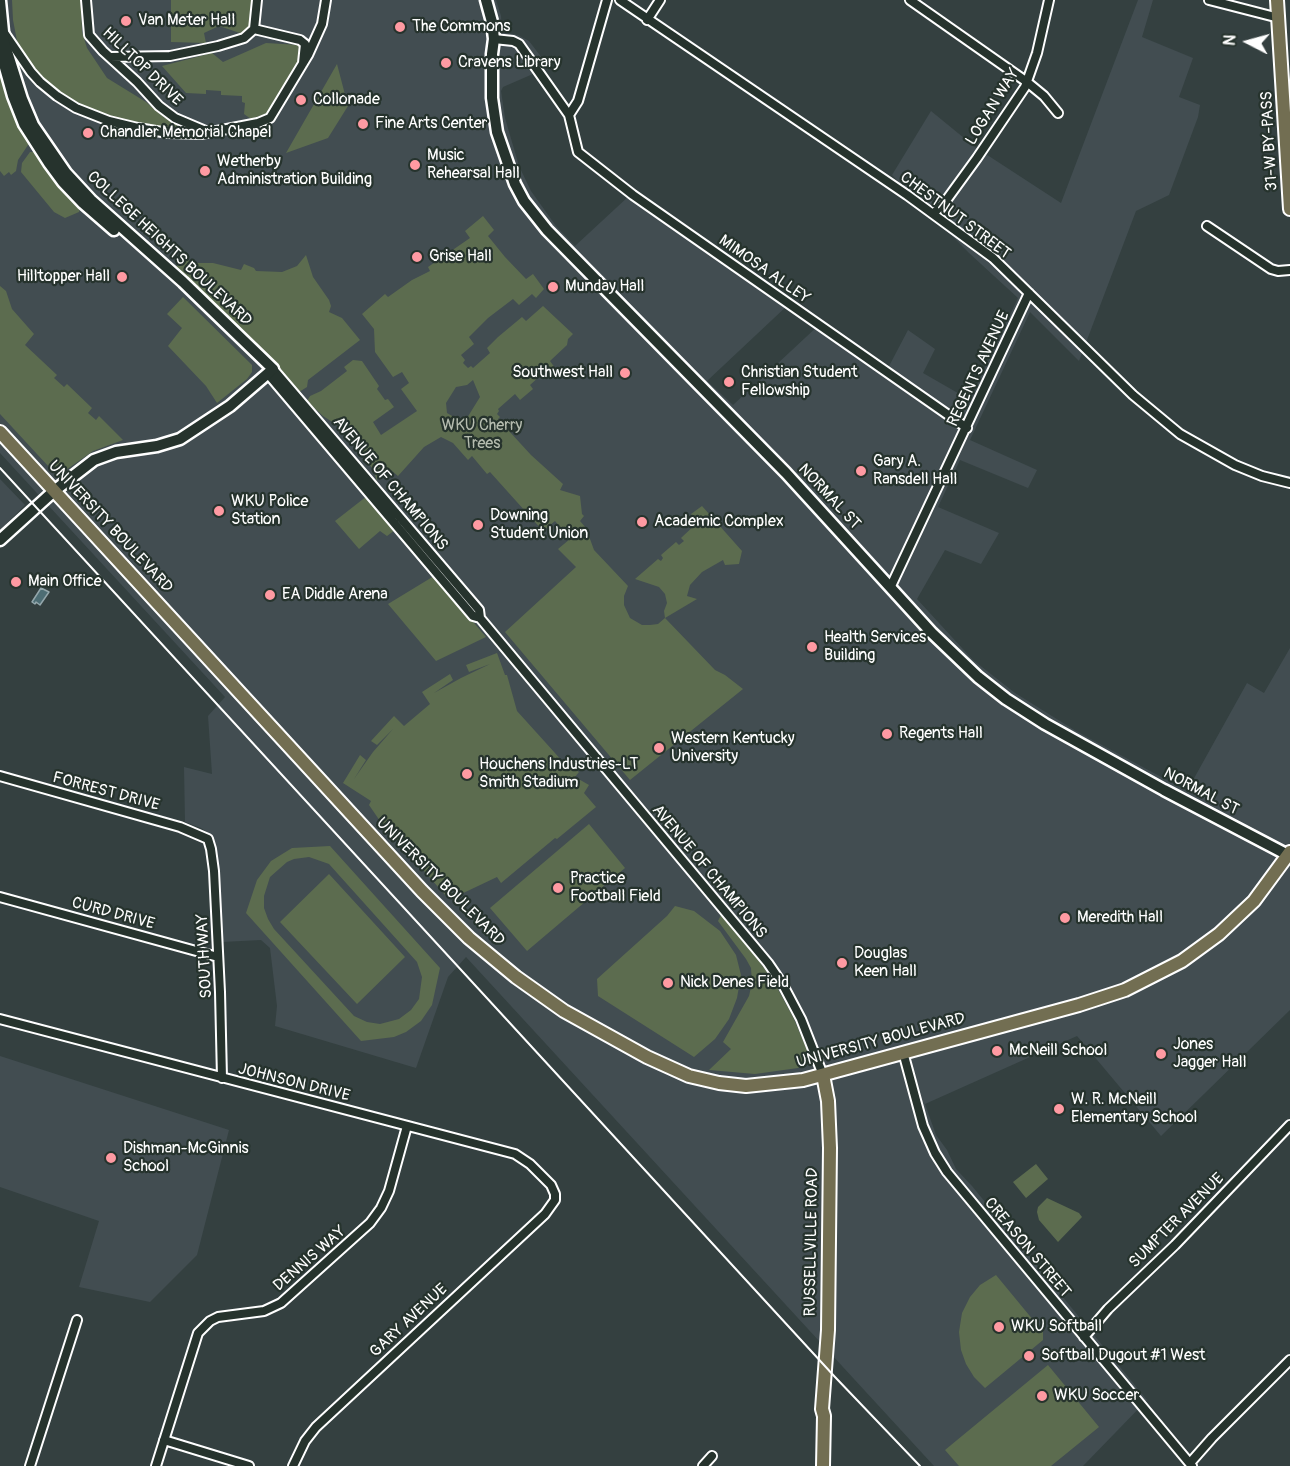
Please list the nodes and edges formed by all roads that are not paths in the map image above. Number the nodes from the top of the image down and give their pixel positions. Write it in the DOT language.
graph roads {
  1 [pos="86,0"];
  2 [pos="257,0"];
  3 [pos="326,0"];
  4 [pos="486,0"];
  5 [pos="607,0"];
  6 [pos="620,0"];
  7 [pos="660,0"];
  8 [pos="910,0"];
  9 [pos="1049,0"];
  10 [pos="1209,0"];
  11 [pos="1277,0"];
  12 [pos="0,1"];
  13 [pos="921,4"];
  14 [pos="1279,18"];
  15 [pos="647,20"];
  16 [pos="2,27"];
  17 [pos="254,29"];
  18 [pos="494,39"];
  19 [pos="110,57"];
  20 [pos="302,66"];
  21 [pos="1027,81"];
  22 [pos="1058,112"];
  23 [pos="569,115"];
  24 [pos="208,132"];
  25 [pos="1290,209"];
  26 [pos="933,214"];
  27 [pos="1207,226"];
  28 [pos="1290,270"];
  29 [pos="1029,293"];
  30 [pos="270,371"];
  31 [pos="967,428"];
  32 [pos="0,432"];
  33 [pos="1290,483"];
  34 [pos="54,491"];
  35 [pos="0,540"];
  36 [pos="891,586"];
  37 [pos="0,776"];
  38 [pos="204,836"];
  39 [pos="1289,854"];
  40 [pos="0,897"];
  41 [pos="218,957"];
  42 [pos="0,1019"];
  43 [pos="903,1053"];
  44 [pos="823,1075"];
  45 [pos="222,1078"];
  46 [pos="1290,1125"];
  47 [pos="406,1126"];
  48 [pos="553,1204"];
  49 [pos="77,1320"];
  50 [pos="1084,1337"];
  51 [pos="1290,1360"];
  52 [pos="822,1409"];
  53 [pos="164,1440"];
  54 [pos="711,1456"];
  55 [pos="1191,1465"];
  56 [pos="30,1466"];
  57 [pos="156,1466"];
  58 [pos="249,1466"];
  59 [pos="293,1466"];
  60 [pos="703,1466"];
  61 [pos="814,1466"];
  62 [pos="823,1466"];
  1 -- 19 [label="street, HILLTOP DRIVE"];
  2 -- 17 [label="street"];
  3 -- 20 [label="street"];
  4 -- 18 [label="street, NORMAL ST"];
  5 -- 23 [label="street"];
  6 -- 15 [label="street, CHESTNUT STREET"];
  7 -- 15 [label="street"];
  8 -- 13 [label="street"];
  9 -- 21 [label="street, LOGAN WAY"];
  10 -- 14 [label="street"];
  11 -- 14 [label="main road, 31-W BY-PASS"];
  12 -- 16 [label="street, COLLEGE HEIGHTS BOULEVARD"];
  13 -- 21 [label="street"];
  14 -- 25 [label="main road, 31-W BY-PASS"];
  15 -- 26 [label="street, CHESTNUT STREET"];
  16 -- 24 [label="street"];
  16 -- 30 [label="street, COLLEGE HEIGHTS BOULEVARD"];
  17 -- 19 [label="street"];
  17 -- 20 [label="street"];
  18 -- 23 [label="street, MIMOSA ALLEY"];
  18 -- 36 [label="street, NORMAL ST"];
  19 -- 24 [label="street, HILLTOP DRIVE"];
  20 -- 24 [label="street"];
  21 -- 22 [label="street"];
  21 -- 26 [label="street, LOGAN WAY"];
  23 -- 31 [label="street, MIMOSA ALLEY"];
  26 -- 29 [label="street, CHESTNUT STREET"];
  27 -- 28 [label="street"];
  29 -- 31 [label="street, REGENTS AVENUE"];
  29 -- 33 [label="street, CHESTNUT STREET"];
  30 -- 34 [label="street"];
  30 -- 44 [label="street, AVENUE OF CHAMPIONS"];
  31 -- 36 [label="street, REGENTS AVENUE"];
  32 -- 34 [label="main road, UNIVERSITY BOULEVARD"];
  34 -- 35 [label="street"];
  34 -- 44 [label="main road, UNIVERSITY BOULEVARD"];
  36 -- 39 [label="street, NORMAL ST"];
  37 -- 38 [label="street, FORREST DRIVE"];
  38 -- 41 [label="street, SOUTH WAY"];
  39 -- 43 [label="main road, UNIVERSITY BOULEVARD"];
  40 -- 41 [label="street, CURD DRIVE"];
  41 -- 45 [label="street, SOUTH WAY"];
  42 -- 45 [label="street, JOHNSON DRIVE"];
  43 -- 44 [label="main road, UNIVERSITY BOULEVARD"];
  43 -- 50 [label="street, CREASON STREET"];
  44 -- 52 [label="main road, RUSSELLVILLE ROAD"];
  45 -- 47 [label="street, JOHNSON DRIVE"];
  46 -- 50 [label="street, SUMPTER AVENUE"];
  47 -- 48 [label="street, JOHNSON DRIVE"];
  47 -- 53 [label="street, DENNIS WAY"];
  48 -- 59 [label="street, GARY AVENUE"];
  49 -- 56 [label="street"];
  50 -- 55 [label="street, CREASON STREET"];
  51 -- 55 [label="street"];
  52 -- 61 [label="main road, RUSSELLVILLE ROAD"];
  52 -- 62 [label="main road, RUSSELLVILLE ROAD"];
  53 -- 57 [label="street, DENNIS WAY"];
  53 -- 58 [label="street"];
  54 -- 60 [label="street"];
}
